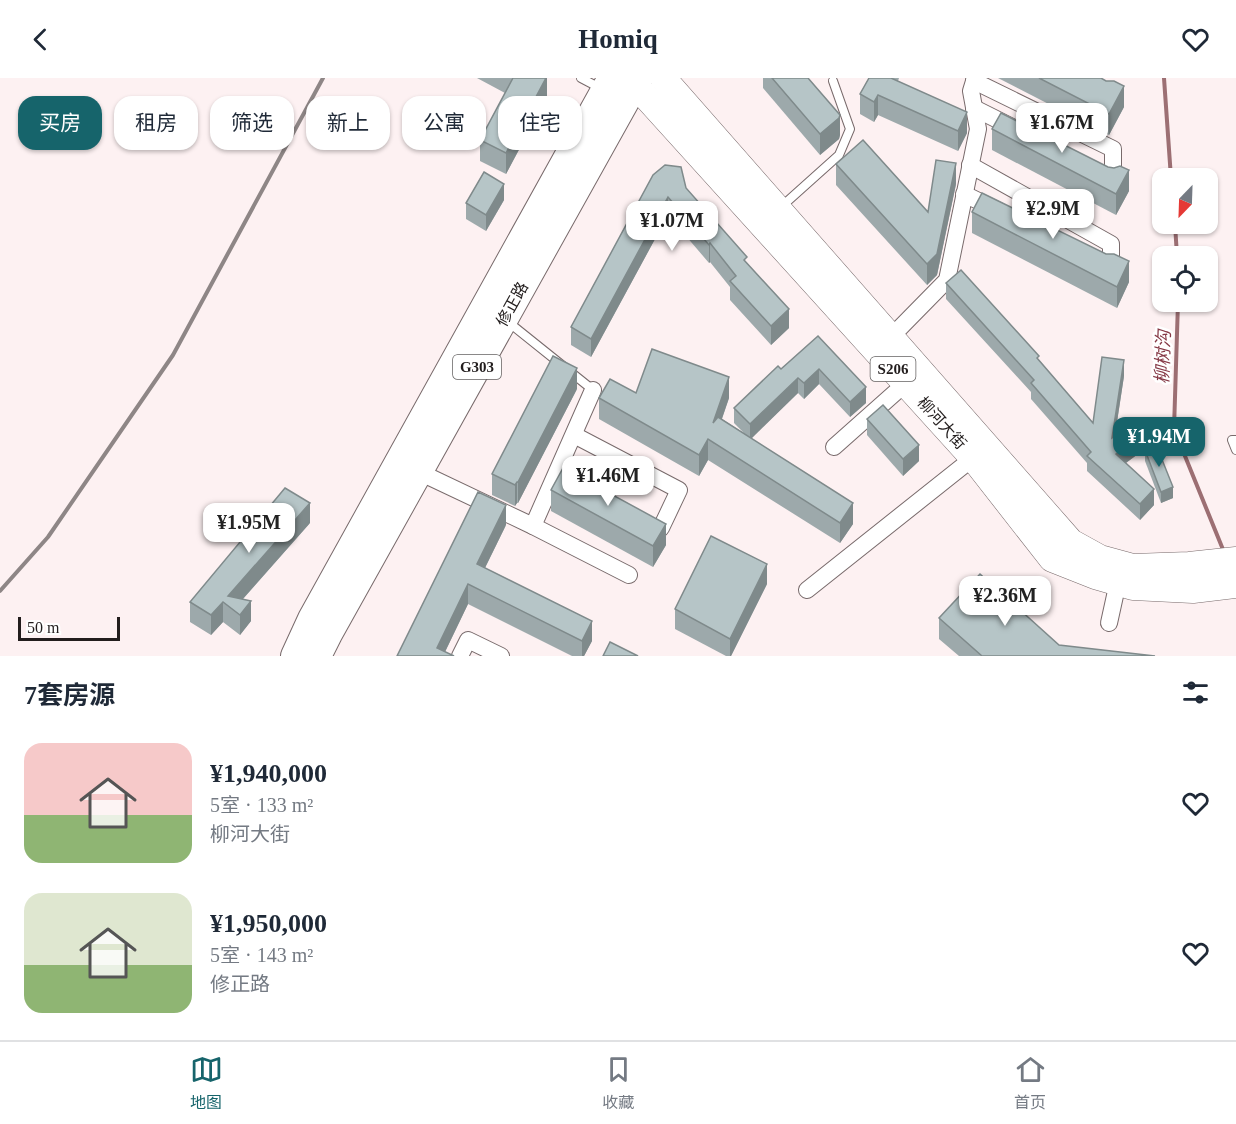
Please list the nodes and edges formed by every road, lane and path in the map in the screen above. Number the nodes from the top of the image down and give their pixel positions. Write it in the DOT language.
graph roads {
  1 [pos="663,78"];
  2 [pos="974,80"];
  3 [pos="616,81"];
  4 [pos="833,81"];
  5 [pos="974,108"];
  6 [pos="1028,135"];
  7 [pos="970,165"];
  8 [pos="1091,168"];
  9 [pos="964,194"];
  10 [pos="778,209"];
  11 [pos="1017,220"];
  12 [pos="1090,255"];
  13 [pos="504,318"];
  14 [pos="891,337"];
  15 [pos="906,383"];
  16 [pos="593,390"];
  17 [pos="574,435"];
  18 [pos="1236,440"];
  19 [pos="834,447"];
  20 [pos="1236,450"];
  21 [pos="973,458"];
  22 [pos="418,472"];
  23 [pos="533,526"];
  24 [pos="661,528"];
  25 [pos="1236,560"];
  26 [pos="629,574"];
  27 [pos="1118,582"];
  28 [pos="1236,585"];
  29 [pos="807,590"];
  30 [pos="1109,623"];
  31 [pos="295,656"];
  32 [pos="317,656"];
  33 [pos="460,656"];
  34 [pos="501,656"];
  1 -- 10 [label="main road, 柳河大街 / S206"];
  2 -- 5 [label="street"];
  2 -- 8 [label="street"];
  3 -- 13 [label="highway, 修正路 / G303"];
  3 -- 15 [label="main road, 柳河大街 / S206"];
  3 -- 31 [label="highway, 修正路 / G303"];
  4 -- 10 [label="lane"];
  5 -- 6 [label="street"];
  5 -- 7 [label="street"];
  7 -- 9 [label="street"];
  7 -- 12 [label="street"];
  9 -- 11 [label="street"];
  9 -- 14 [label="street"];
  10 -- 14 [label="main road, 柳河大街 / S206"];
  13 -- 16 [label="lane"];
  13 -- 22 [label="highway, 修正路 / G303"];
  14 -- 25 [label="main road, 柳河大街 / S206"];
  15 -- 19 [label="street"];
  15 -- 21 [label="main road, 柳河大街 / S206"];
  16 -- 17 [label="street"];
  17 -- 23 [label="street"];
  17 -- 24 [label="street"];
  18 -- 20 [label="lane"];
  21 -- 27 [label="main road, 柳河大街 / S206"];
  21 -- 29 [label="street"];
  22 -- 23 [label="street"];
  22 -- 32 [label="highway, 修正路 / G303"];
  23 -- 26 [label="street"];
  27 -- 28 [label="main road, 柳河大街 / S206"];
  27 -- 30 [label="street"];
  33 -- 34 [label="street"];
}
